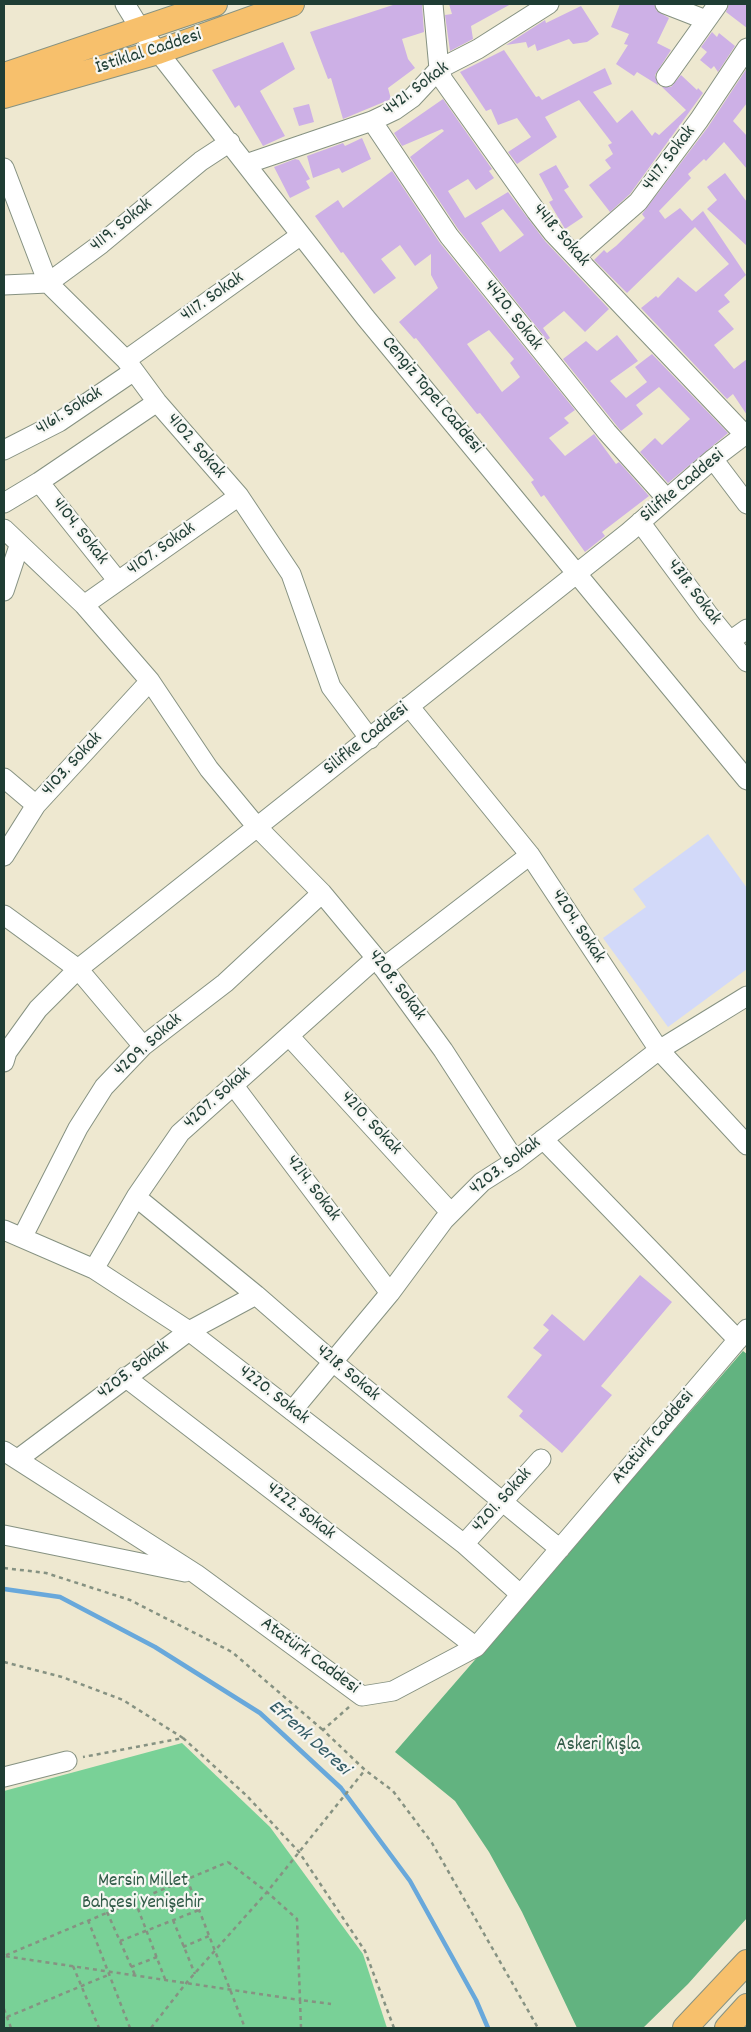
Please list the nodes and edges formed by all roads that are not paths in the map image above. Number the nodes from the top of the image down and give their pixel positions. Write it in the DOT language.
graph roads {
  1 [pos="125,4"];
  2 [pos="215,4"];
  3 [pos="292,4"];
  4 [pos="433,4"];
  5 [pos="549,4"];
  6 [pos="665,4"];
  7 [pos="718,4"];
  8 [pos="706,20"];
  9 [pos="141,30"];
  10 [pos="747,48"];
  11 [pos="158,52"];
  12 [pos="439,69"];
  13 [pos="4,75"];
  14 [pos="666,77"];
  15 [pos="4,96"];
  16 [pos="372,121"];
  17 [pos="230,142"];
  18 [pos="246,164"];
  19 [pos="4,168"];
  20 [pos="301,236"];
  21 [pos="576,256"];
  22 [pos="48,283"];
  23 [pos="4,285"];
  24 [pos="130,365"];
  25 [pos="157,402"];
  26 [pos="746,434"];
  27 [pos="4,450"];
  28 [pos="713,459"];
  29 [pos="39,482"];
  30 [pos="239,496"];
  31 [pos="667,500"];
  32 [pos="4,503"];
  33 [pos="747,504"];
  34 [pos="640,522"];
  35 [pos="4,529"];
  36 [pos="19,546"];
  37 [pos="575,573"];
  38 [pos="118,581"];
  39 [pos="4,591"];
  40 [pos="84,605"];
  41 [pos="747,629"];
  42 [pos="730,641"];
  43 [pos="747,662"];
  44 [pos="150,680"];
  45 [pos="409,706"];
  46 [pos="370,739"];
  47 [pos="4,778"];
  48 [pos="747,780"];
  49 [pos="36,805"];
  50 [pos="257,827"];
  51 [pos="530,855"];
  52 [pos="4,856"];
  53 [pos="322,893"];
  54 [pos="4,915"];
  55 [pos="380,963"];
  56 [pos="78,969"];
  57 [pos="745,1001"];
  58 [pos="289,1036"];
  59 [pos="143,1046"];
  60 [pos="659,1050"];
  61 [pos="5,1057"];
  62 [pos="234,1086"];
  63 [pos="543,1139"];
  64 [pos="747,1145"];
  65 [pos="515,1161"];
  66 [pos="136,1196"];
  67 [pos="452,1213"];
  68 [pos="4,1230"];
  69 [pos="22,1236"];
  70 [pos="94,1269"];
  71 [pos="390,1293"];
  72 [pos="256,1295"];
  73 [pos="189,1330"];
  74 [pos="743,1334"];
  75 [pos="333,1362"];
  76 [pos="125,1377"];
  77 [pos="292,1411"];
  78 [pos="11,1455"];
  79 [pos="541,1459"];
  80 [pos="502,1501"];
  81 [pos="4,1535"];
  82 [pos="464,1544"];
  83 [pos="560,1549"];
  84 [pos="196,1574"];
  85 [pos="520,1594"];
  86 [pos="476,1647"];
  87 [pos="67,1760"];
  88 [pos="4,1777"];
  89 [pos="747,1962"];
  90 [pos="747,2006"];
  91 [pos="685,2028"];
  92 [pos="727,2028"];
  1 -- 9 [label="street, Cengiz Topel Caddesi"];
  2 -- 9 [label="main road, İstiklal Caddesi"];
  3 -- 11 [label="main road, İstiklal Caddesi"];
  4 -- 12 [label="street, 4418. Sokak"];
  5 -- 12 [label="street, 4421. Sokak"];
  6 -- 8 [label="street"];
  7 -- 8 [label="street"];
  8 -- 14 [label="street"];
  9 -- 11 [label="street, Cengiz Topel Caddesi"];
  9 -- 13 [label="main road, İstiklal Caddesi"];
  10 -- 21 [label="street, 4417. Sokak"];
  11 -- 15 [label="main road, İstiklal Caddesi"];
  11 -- 17 [label="street, Cengiz Topel Caddesi"];
  12 -- 16 [label="street, 4421. Sokak"];
  12 -- 21 [label="street, 4418. Sokak"];
  16 -- 18 [label="street, 4421. Sokak"];
  16 -- 31 [label="street, 4420. Sokak"];
  17 -- 18 [label="street, Cengiz Topel Caddesi"];
  17 -- 22 [label="street, 4119. Sokak"];
  18 -- 20 [label="street, Cengiz Topel Caddesi"];
  19 -- 22 [label="street, 4102. Sokak"];
  20 -- 24 [label="street, 4117. Sokak"];
  20 -- 37 [label="street, Cengiz Topel Caddesi"];
  21 -- 26 [label="street, 4418. Sokak"];
  22 -- 23 [label="street"];
  22 -- 24 [label="street, 4102. Sokak"];
  24 -- 25 [label="street, 4102. Sokak"];
  24 -- 27 [label="street, 4161. Sokak"];
  25 -- 29 [label="street"];
  25 -- 30 [label="street, 4102. Sokak"];
  26 -- 28 [label="street, Silifke Caddesi"];
  28 -- 31 [label="street, Silifke Caddesi"];
  28 -- 33 [label="street"];
  29 -- 32 [label="street"];
  29 -- 38 [label="street, 4104. Sokak"];
  30 -- 38 [label="street, 4107. Sokak"];
  30 -- 46 [label="street, 4102. Sokak"];
  31 -- 34 [label="street, Silifke Caddesi"];
  34 -- 37 [label="street, Silifke Caddesi"];
  34 -- 42 [label="street, 4318. Sokak"];
  35 -- 36 [label="street, 4208. Sokak"];
  36 -- 39 [label="street"];
  36 -- 40 [label="street, 4208. Sokak"];
  37 -- 45 [label="street, Silifke Caddesi"];
  37 -- 48 [label="street, Cengiz Topel Caddesi"];
  38 -- 40 [label="street, 4107. Sokak"];
  40 -- 44 [label="street, 4208. Sokak"];
  41 -- 42 [label="street"];
  42 -- 43 [label="street, 4318. Sokak"];
  44 -- 49 [label="street, 4103. Sokak"];
  44 -- 50 [label="street, 4208. Sokak"];
  45 -- 46 [label="street, Silifke Caddesi"];
  45 -- 51 [label="street, 4204. Sokak"];
  46 -- 50 [label="street, Silifke Caddesi"];
  47 -- 49 [label="street"];
  49 -- 52 [label="street, 4103. Sokak"];
  50 -- 53 [label="street, 4208. Sokak"];
  50 -- 56 [label="street, Silifke Caddesi"];
  51 -- 55 [label="street, 4207. Sokak"];
  51 -- 60 [label="street, 4204. Sokak"];
  53 -- 55 [label="street, 4208. Sokak"];
  53 -- 59 [label="street, 4209. Sokak"];
  54 -- 56 [label="street"];
  55 -- 58 [label="street, 4207. Sokak"];
  55 -- 65 [label="street, 4208. Sokak"];
  56 -- 59 [label="street"];
  56 -- 61 [label="street, Silifke Caddesi"];
  57 -- 60 [label="street, 4203. Sokak"];
  58 -- 62 [label="street, 4207. Sokak"];
  58 -- 67 [label="street, 4210. Sokak"];
  59 -- 69 [label="street, 4209. Sokak"];
  60 -- 63 [label="street, 4203. Sokak"];
  60 -- 64 [label="street, 4204. Sokak"];
  62 -- 66 [label="street, 4207. Sokak"];
  62 -- 71 [label="street, 4214. Sokak"];
  63 -- 65 [label="street, 4203. Sokak"];
  63 -- 74 [label="street"];
  65 -- 67 [label="street, 4203. Sokak"];
  66 -- 70 [label="street, 4207. Sokak"];
  66 -- 72 [label="street, 4218. Sokak"];
  67 -- 71 [label="street, 4203. Sokak"];
  68 -- 69 [label="street, 4220. Sokak"];
  69 -- 70 [label="street, 4220. Sokak"];
  70 -- 73 [label="street, 4220. Sokak"];
  71 -- 75 [label="street, 4203. Sokak"];
  72 -- 73 [label="street, 4205. Sokak"];
  72 -- 75 [label="street, 4218. Sokak"];
  73 -- 76 [label="street, 4205. Sokak"];
  73 -- 77 [label="street, 4220. Sokak"];
  74 -- 83 [label="street, Atatürk Caddesi"];
  75 -- 77 [label="street, 4203. Sokak"];
  75 -- 80 [label="street, 4218. Sokak"];
  76 -- 78 [label="street, 4205. Sokak"];
  76 -- 86 [label="street, 4222. Sokak"];
  77 -- 82 [label="street, 4220. Sokak"];
  78 -- 84 [label="street, Atatürk Caddesi"];
  79 -- 80 [label="street, 4201. Sokak"];
  80 -- 82 [label="street, 4201. Sokak"];
  80 -- 83 [label="street, 4218. Sokak"];
  81 -- 84 [label="street"];
  82 -- 85 [label="street, 4220. Sokak"];
  83 -- 85 [label="street, Atatürk Caddesi"];
  84 -- 86 [label="street, Atatürk Caddesi"];
  85 -- 86 [label="street, Atatürk Caddesi"];
  87 -- 88 [label="street"];
  89 -- 91 [label="main road"];
  90 -- 92 [label="main road"];
}
